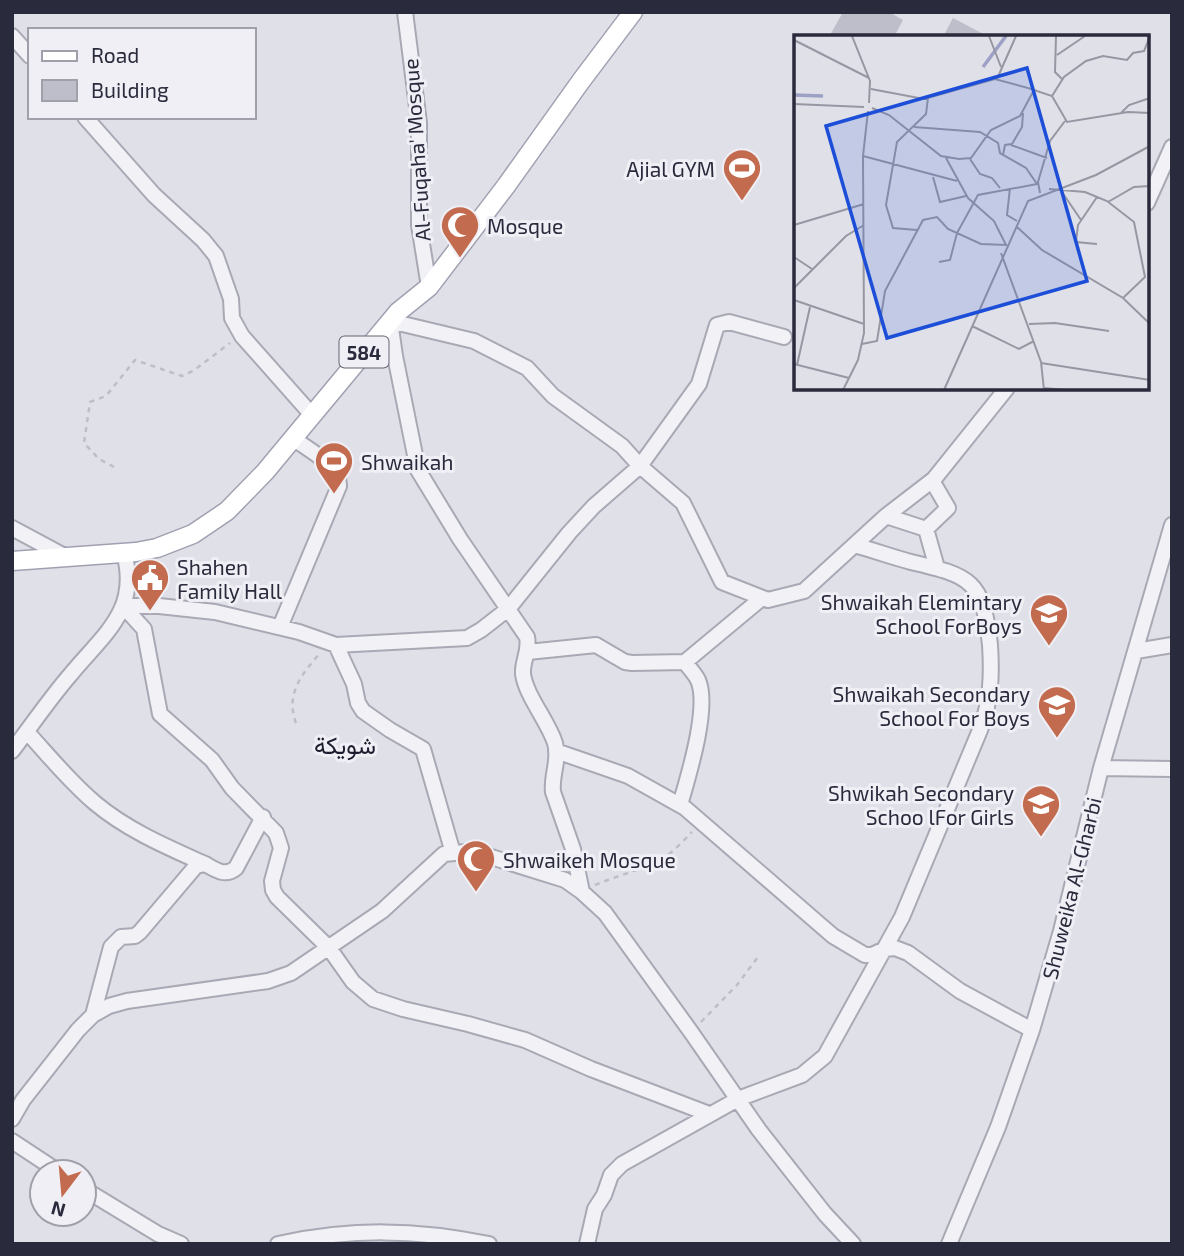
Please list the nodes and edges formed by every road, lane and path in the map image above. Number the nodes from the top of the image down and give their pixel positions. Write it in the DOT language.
graph roads {
  1 [pos="405,12"];
  2 [pos="633,12"];
  3 [pos="12,36"];
  4 [pos="28,54"];
  5 [pos="87,119"];
  6 [pos="1172,147"];
  7 [pos="1149,199"];
  8 [pos="429,287"];
  9 [pos="390,321"];
  10 [pos="242,336"];
  11 [pos="784,337"];
  12 [pos="1005,390"];
  13 [pos="312,415"];
  14 [pos="293,439"];
  15 [pos="640,466"];
  16 [pos="114,467"];
  17 [pos="934,479"];
  18 [pos="886,516"];
  19 [pos="1172,525"];
  20 [pos="12,528"];
  21 [pos="926,529"];
  22 [pos="854,545"];
  23 [pos="124,553"];
  24 [pos="68,558"];
  25 [pos="12,561"];
  26 [pos="937,568"];
  27 [pos="762,598"];
  28 [pos="123,606"];
  29 [pos="508,609"];
  30 [pos="280,627"];
  31 [pos="332,644"];
  32 [pos="1172,645"];
  33 [pos="528,652"];
  34 [pos="1136,652"];
  35 [pos="685,662"];
  36 [pos="296,723"];
  37 [pos="27,732"];
  38 [pos="12,751"];
  39 [pos="556,751"];
  40 [pos="1101,768"];
  41 [pos="1172,769"];
  42 [pos="680,805"];
  43 [pos="263,817"];
  44 [pos="702,823"];
  45 [pos="453,853"];
  46 [pos="205,864"];
  47 [pos="582,891"];
  48 [pos="329,948"];
  49 [pos="885,949"];
  50 [pos="758,957"];
  51 [pos="93,1015"];
  52 [pos="1032,1030"];
  53 [pos="691,1031"];
  54 [pos="737,1099"];
  55 [pos="709,1114"];
  56 [pos="12,1119"];
  57 [pos="12,1141"];
  58 [pos="38,1158"];
  59 [pos="98,1198"];
  60 [pos="181,1244"];
  61 [pos="278,1244"];
  62 [pos="489,1244"];
  63 [pos="587,1244"];
  64 [pos="853,1244"];
  65 [pos="949,1244"];
  1 -- 8 [label="street, Al-Fuqaha' Mosque"];
  2 -- 8 [label="main road, 584"];
  3 -- 4 [label="street"];
  5 -- 10 [label="street"];
  6 -- 7 [label="street"];
  8 -- 9 [label="main road, 584"];
  9 -- 13 [label="main road, 584"];
  9 -- 15 [label="street"];
  9 -- 29 [label="street"];
  10 -- 13 [label="street"];
  10 -- 16 [label="path"];
  11 -- 15 [label="street"];
  12 -- 17 [label="street"];
  13 -- 14 [label="main road, 584"];
  14 -- 23 [label="main road, 584"];
  14 -- 30 [label="street"];
  15 -- 27 [label="street"];
  15 -- 29 [label="street"];
  17 -- 18 [label="street"];
  17 -- 21 [label="street"];
  18 -- 21 [label="street"];
  18 -- 22 [label="street"];
  19 -- 34 [label="street, Shuweika Al-Gharbi"];
  20 -- 24 [label="street"];
  21 -- 26 [label="street"];
  22 -- 26 [label="street"];
  22 -- 27 [label="street"];
  23 -- 24 [label="main road, 584"];
  23 -- 28 [label="street"];
  24 -- 25 [label="main road, 584"];
  26 -- 49 [label="street"];
  27 -- 35 [label="street"];
  28 -- 30 [label="street"];
  28 -- 37 [label="street"];
  28 -- 43 [label="street"];
  29 -- 31 [label="street"];
  29 -- 33 [label="street"];
  30 -- 31 [label="street"];
  31 -- 36 [label="path"];
  31 -- 45 [label="street"];
  32 -- 34 [label="street"];
  33 -- 35 [label="street"];
  33 -- 39 [label="street"];
  34 -- 40 [label="street, Shuweika Al-Gharbi"];
  35 -- 42 [label="street"];
  37 -- 38 [label="street"];
  37 -- 46 [label="street"];
  39 -- 42 [label="street"];
  39 -- 47 [label="street"];
  40 -- 41 [label="street"];
  40 -- 52 [label="street, Shuweika Al-Gharbi"];
  42 -- 44 [label="street"];
  43 -- 46 [label="street"];
  43 -- 48 [label="street"];
  44 -- 47 [label="path"];
  44 -- 49 [label="street"];
  45 -- 47 [label="street"];
  45 -- 48 [label="street"];
  46 -- 51 [label="street"];
  47 -- 53 [label="street"];
  48 -- 51 [label="street"];
  48 -- 55 [label="street"];
  49 -- 52 [label="street"];
  49 -- 54 [label="street"];
  50 -- 53 [label="path"];
  51 -- 56 [label="street"];
  52 -- 65 [label="street, Shuweika Al-Gharbi"];
  53 -- 54 [label="street"];
  54 -- 55 [label="street"];
  54 -- 64 [label="street"];
  55 -- 63 [label="street"];
  57 -- 58 [label="street"];
  59 -- 60 [label="street"];
  61 -- 62 [label="street"];
}
